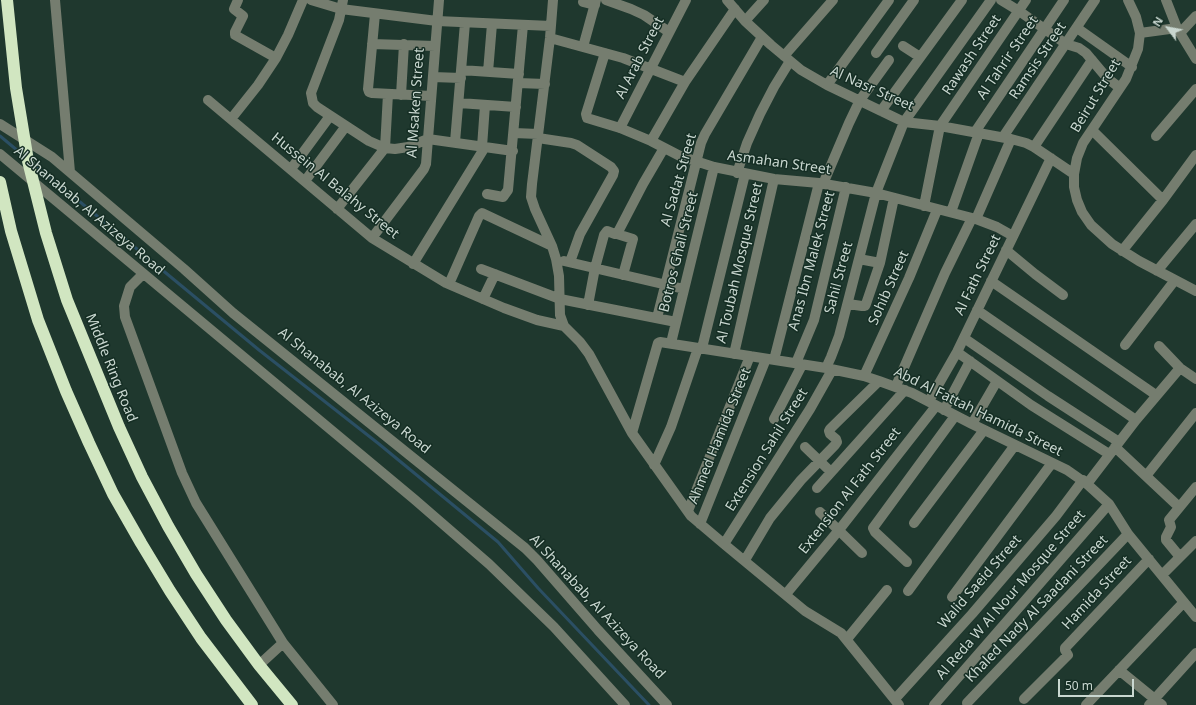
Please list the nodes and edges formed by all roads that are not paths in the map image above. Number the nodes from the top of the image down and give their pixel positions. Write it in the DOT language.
graph roads {
  1 [pos="7,0"];
  2 [pos="55,0"];
  3 [pos="238,0"];
  4 [pos="303,0"];
  5 [pos="311,0"];
  6 [pos="439,0"];
  7 [pos="553,0"];
  8 [pos="606,0"];
  9 [pos="686,0"];
  10 [pos="727,0"];
  11 [pos="764,0"];
  12 [pos="833,0"];
  13 [pos="889,0"];
  14 [pos="914,0"];
  15 [pos="962,0"];
  16 [pos="991,0"];
  17 [pos="1000,0"];
  18 [pos="1026,0"];
  19 [pos="1064,0"];
  20 [pos="1095,0"];
  21 [pos="1128,0"];
  22 [pos="1166,0"];
  23 [pos="583,2"];
  24 [pos="596,2"];
  25 [pos="342,4"];
  26 [pos="735,9"];
  27 [pos="1019,11"];
  28 [pos="375,14"];
  29 [pos="1196,16"];
  30 [pos="745,21"];
  31 [pos="437,22"];
  32 [pos="465,23"];
  33 [pos="492,24"];
  34 [pos="523,25"];
  35 [pos="551,26"];
  36 [pos="1077,28"];
  37 [pos="1045,29"];
  38 [pos="1178,31"];
  39 [pos="669,32"];
  40 [pos="1140,33"];
  41 [pos="762,37"];
  42 [pos="550,38"];
  43 [pos="372,44"];
  44 [pos="404,44"];
  45 [pos="1066,44"];
  46 [pos="435,46"];
  47 [pos="903,46"];
  48 [pos="582,47"];
  49 [pos="1194,52"];
  50 [pos="605,53"];
  51 [pos="876,53"];
  52 [pos="920,57"];
  53 [pos="276,58"];
  54 [pos="787,58"];
  55 [pos="889,60"];
  56 [pos="1092,60"];
  57 [pos="1132,67"];
  58 [pos="651,68"];
  59 [pos="488,72"];
  60 [pos="461,74"];
  61 [pos="433,77"];
  62 [pos="519,78"];
  63 [pos="685,82"];
  64 [pos="545,84"];
  65 [pos="827,85"];
  66 [pos="1120,88"];
  67 [pos="1196,89"];
  68 [pos="388,94"];
  69 [pos="401,95"];
  70 [pos="431,96"];
  71 [pos="208,100"];
  72 [pos="860,100"];
  73 [pos="459,103"];
  74 [pos="485,105"];
  75 [pos="516,107"];
  76 [pos="881,111"];
  77 [pos="330,116"];
  78 [pos="231,119"];
  79 [pos="904,122"];
  80 [pos="0,124"];
  81 [pos="346,126"];
  82 [pos="940,126"];
  83 [pos="620,128"];
  84 [pos="1092,130"];
  85 [pos="977,132"];
  86 [pos="514,133"];
  87 [pos="538,136"];
  88 [pos="1156,136"];
  89 [pos="1007,138"];
  90 [pos="428,139"];
  91 [pos="651,141"];
  92 [pos="455,142"];
  93 [pos="484,147"];
  94 [pos="1034,147"];
  95 [pos="385,148"];
  96 [pos="664,148"];
  97 [pos="513,151"];
  98 [pos="0,154"];
  99 [pos="1196,155"];
  100 [pos="1051,158"];
  101 [pos="696,162"];
  102 [pos="714,167"];
  103 [pos="291,169"];
  104 [pos="70,172"];
  105 [pos="741,173"];
  106 [pos="1074,174"];
  107 [pos="774,179"];
  108 [pos="305,181"];
  109 [pos="0,182"];
  110 [pos="821,184"];
  111 [pos="846,187"];
  112 [pos="876,193"];
  113 [pos="486,194"];
  114 [pos="894,198"];
  115 [pos="1163,200"];
  116 [pos="924,206"];
  117 [pos="337,208"];
  118 [pos="937,210"];
  119 [pos="951,212"];
  120 [pos="974,219"];
  121 [pos="1196,224"];
  122 [pos="617,234"];
  123 [pos="1013,236"];
  124 [pos="372,238"];
  125 [pos="552,246"];
  126 [pos="1006,250"];
  127 [pos="1122,251"];
  128 [pos="556,259"];
  129 [pos="859,259"];
  130 [pos="570,262"];
  131 [pos="880,263"];
  132 [pos="413,264"];
  133 [pos="595,268"];
  134 [pos="481,269"];
  135 [pos="1157,271"];
  136 [pos="143,274"];
  137 [pos="495,274"];
  138 [pos="623,275"];
  139 [pos="1175,280"];
  140 [pos="991,281"];
  141 [pos="449,284"];
  142 [pos="665,285"];
  143 [pos="684,289"];
  144 [pos="1196,291"];
  145 [pos="1063,295"];
  146 [pos="483,299"];
  147 [pos="560,300"];
  148 [pos="848,304"];
  149 [pos="588,305"];
  150 [pos="977,310"];
  151 [pos="657,318"];
  152 [pos="676,322"];
  153 [pos="564,326"];
  154 [pos="964,338"];
  155 [pos="671,344"];
  156 [pos="1125,345"];
  157 [pos="1158,346"];
  158 [pos="700,348"];
  159 [pos="957,352"];
  160 [pos="734,354"];
  161 [pos="750,356"];
  162 [pos="770,360"];
  163 [pos="970,361"];
  164 [pos="799,364"];
  165 [pos="1180,368"];
  166 [pos="829,369"];
  167 [pos="864,376"];
  168 [pos="1196,379"];
  169 [pos="879,380"];
  170 [pos="997,381"];
  171 [pos="900,388"];
  172 [pos="1156,396"];
  173 [pos="936,406"];
  174 [pos="1196,413"];
  175 [pos="955,416"];
  176 [pos="774,419"];
  177 [pos="1136,420"];
  178 [pos="972,424"];
  179 [pos="984,430"];
  180 [pos="632,433"];
  181 [pos="1015,445"];
  182 [pos="805,447"];
  183 [pos="1114,448"];
  184 [pos="820,461"];
  185 [pos="1052,463"];
  186 [pos="654,465"];
  187 [pos="831,472"];
  188 [pos="1146,476"];
  189 [pos="1085,482"];
  190 [pos="1196,487"];
  191 [pos="817,488"];
  192 [pos="1108,504"];
  193 [pos="1179,507"];
  194 [pos="688,510"];
  195 [pos="820,512"];
  196 [pos="914,523"];
  197 [pos="700,524"];
  198 [pos="838,530"];
  199 [pos="1128,534"];
  200 [pos="1196,541"];
  201 [pos="724,544"];
  202 [pos="862,553"];
  203 [pos="1180,557"];
  204 [pos="1149,559"];
  205 [pos="745,560"];
  206 [pos="907,562"];
  207 [pos="1162,575"];
  208 [pos="887,590"];
  209 [pos="908,591"];
  210 [pos="786,594"];
  211 [pos="952,597"];
  212 [pos="1184,602"];
  213 [pos="1195,614"];
  214 [pos="847,639"];
  215 [pos="283,643"];
  216 [pos="1196,653"];
  217 [pos="259,664"];
  218 [pos="1119,670"];
  219 [pos="1024,699"];
  220 [pos="897,702"];
  221 [pos="967,703"];
  222 [pos="1155,703"];
  223 [pos="252,705"];
  224 [pos="292,705"];
  225 [pos="333,705"];
  226 [pos="625,705"];
  227 [pos="667,705"];
  228 [pos="934,705"];
  229 [pos="1086,705"];
  1 -- 217 [label="highway, Middle Ring Road"];
  2 -- 104 [label="street"];
  3 -- 53 [label="street"];
  4 -- 53 [label="street"];
  5 -- 25 [label="street"];
  6 -- 31 [label="street, Al Msaken Street"];
  7 -- 35 [label="street"];
  8 -- 39 [label="street"];
  9 -- 39 [label="street, Al Arab Street"];
  10 -- 26 [label="street, Al Nasr Street"];
  11 -- 30 [label="street"];
  12 -- 54 [label="street"];
  13 -- 65 [label="street"];
  14 -- 51 [label="street"];
  15 -- 52 [label="street"];
  16 -- 79 [label="street, Sahil Street"];
  17 -- 27 [label="street"];
  18 -- 27 [label="street, Rawash Street"];
  19 -- 37 [label="street, Al Tahrir Street"];
  20 -- 36 [label="street, Ramsis Street"];
  21 -- 40 [label="street"];
  22 -- 38 [label="street"];
  23 -- 24 [label="street"];
  24 -- 48 [label="street"];
  25 -- 28 [label="street"];
  25 -- 77 [label="street"];
  26 -- 30 [label="street, Al Nasr Street"];
  26 -- 63 [label="street"];
  27 -- 37 [label="street"];
  27 -- 82 [label="street, Rawash Street"];
  28 -- 31 [label="street"];
  28 -- 43 [label="street"];
  29 -- 38 [label="street"];
  30 -- 41 [label="street, Al Nasr Street"];
  31 -- 32 [label="street"];
  31 -- 46 [label="street, Al Msaken Street"];
  32 -- 33 [label="street"];
  32 -- 60 [label="street"];
  33 -- 34 [label="street"];
  33 -- 59 [label="street"];
  34 -- 35 [label="street"];
  34 -- 62 [label="street"];
  35 -- 42 [label="street"];
  36 -- 45 [label="street, Ramsis Street"];
  36 -- 57 [label="street"];
  37 -- 45 [label="street"];
  37 -- 85 [label="street, Al Tahrir Street"];
  38 -- 40 [label="street"];
  38 -- 49 [label="street"];
  39 -- 58 [label="street, Al Arab Street"];
  40 -- 57 [label="street, Beirut Street"];
  41 -- 54 [label="street, Al Nasr Street"];
  41 -- 101 [label="street, Al Sadat Street"];
  42 -- 48 [label="street"];
  42 -- 64 [label="street"];
  43 -- 44 [label="street"];
  43 -- 68 [label="street"];
  44 -- 46 [label="street"];
  44 -- 69 [label="street"];
  45 -- 56 [label="street"];
  45 -- 89 [label="street, Ramsis Street"];
  46 -- 61 [label="street, Al Msaken Street"];
  47 -- 52 [label="street"];
  48 -- 50 [label="street"];
  50 -- 58 [label="street"];
  50 -- 83 [label="street, Asmahan Street"];
  52 -- 76 [label="street"];
  53 -- 78 [label="street"];
  54 -- 65 [label="street, Al Nasr Street"];
  54 -- 105 [label="street"];
  55 -- 72 [label="street, Ahmed Hamida Street"];
  56 -- 66 [label="street"];
  56 -- 94 [label="street"];
  57 -- 66 [label="street, Beirut Street"];
  58 -- 63 [label="street"];
  58 -- 83 [label="street, Al Arab Street"];
  59 -- 60 [label="street"];
  59 -- 62 [label="street"];
  60 -- 61 [label="street"];
  60 -- 73 [label="street"];
  61 -- 70 [label="street, Al Msaken Street"];
  62 -- 64 [label="street"];
  62 -- 75 [label="street"];
  63 -- 91 [label="street"];
  64 -- 87 [label="street"];
  65 -- 72 [label="street, Al Nasr Street"];
  66 -- 84 [label="street, Beirut Street"];
  67 -- 88 [label="street"];
  68 -- 69 [label="street"];
  68 -- 95 [label="street"];
  69 -- 70 [label="street"];
  70 -- 90 [label="street, Al Msaken Street"];
  71 -- 78 [label="street, Hussein Al Balahy Street"];
  72 -- 76 [label="street, Al Nasr Street"];
  72 -- 110 [label="street, Ahmed Hamida Street"];
  73 -- 74 [label="street"];
  73 -- 92 [label="street"];
  74 -- 75 [label="street"];
  74 -- 93 [label="street"];
  75 -- 86 [label="street"];
  76 -- 79 [label="street, Al Nasr Street"];
  77 -- 81 [label="street"];
  77 -- 103 [label="street"];
  78 -- 103 [label="street, Hussein Al Balahy Street"];
  79 -- 82 [label="street, Al Nasr Street"];
  79 -- 112 [label="street, Sahil Street"];
  80 -- 104 [label="street, Al Shanabab, Al Azizeya Road"];
  81 -- 95 [label="street"];
  81 -- 108 [label="street"];
  82 -- 85 [label="street, Al Nasr Street"];
  82 -- 116 [label="street"];
  83 -- 91 [label="street, Asmahan Street"];
  84 -- 106 [label="street, Beirut Street"];
  84 -- 115 [label="street"];
  85 -- 89 [label="street, Al Nasr Street"];
  85 -- 119 [label="street, Al Tahrir Street"];
  86 -- 87 [label="street"];
  86 -- 97 [label="street"];
  87 -- 125 [label="street"];
  87 -- 130 [label="street"];
  89 -- 94 [label="street, Al Nasr Street"];
  89 -- 120 [label="street, Ramsis Street"];
  90 -- 92 [label="street"];
  90 -- 95 [label="street"];
  90 -- 124 [label="street, Al Msaken Street"];
  91 -- 96 [label="street, Asmahan Street"];
  92 -- 93 [label="street"];
  93 -- 97 [label="street"];
  93 -- 132 [label="street"];
  94 -- 100 [label="street, Al Nasr Street"];
  95 -- 117 [label="street"];
  96 -- 101 [label="street, Asmahan Street"];
  96 -- 122 [label="street"];
  97 -- 113 [label="street"];
  98 -- 136 [label="street, Al Shanabab, Al Azizeya Road"];
  99 -- 115 [label="street"];
  100 -- 106 [label="street, Al Nasr Street"];
  100 -- 123 [label="street, Al Fath Street"];
  101 -- 102 [label="street, Asmahan Street"];
  101 -- 142 [label="street, Al Sadat Street"];
  102 -- 105 [label="street, Asmahan Street"];
  102 -- 143 [label="street, Botros Ghali Street"];
  103 -- 108 [label="street, Hussein Al Balahy Street"];
  104 -- 227 [label="street, Al Shanabab, Al Azizeya Road"];
  105 -- 107 [label="street, Asmahan Street"];
  105 -- 158 [label="street"];
  106 -- 127 [label="street, Beirut Street"];
  107 -- 110 [label="street, Asmahan Street"];
  107 -- 160 [label="street, Al Toubah Mosque Street"];
  108 -- 117 [label="street, Hussein Al Balahy Street"];
  109 -- 223 [label="highway"];
  110 -- 111 [label="street, Asmahan Street"];
  110 -- 162 [label="street, Ahmed Hamida Street"];
  111 -- 112 [label="street, Asmahan Street"];
  111 -- 164 [label="street, Anas Ibn Malek Street"];
  112 -- 114 [label="street, Asmahan Street"];
  112 -- 129 [label="street, Sahil Street"];
  114 -- 116 [label="street, Asmahan Street"];
  114 -- 131 [label="street"];
  115 -- 127 [label="street"];
  116 -- 118 [label="street, Asmahan Street"];
  117 -- 124 [label="street, Hussein Al Balahy Street"];
  118 -- 119 [label="street, Asmahan Street"];
  118 -- 167 [label="street, Sohib Street"];
  119 -- 120 [label="street, Asmahan Street"];
  120 -- 123 [label="street, Asmahan Street"];
  120 -- 171 [label="street, Ramsis Street"];
  121 -- 135 [label="street"];
  122 -- 133 [label="street"];
  122 -- 138 [label="street"];
  123 -- 126 [label="street, Al Fath Street"];
  124 -- 132 [label="street, Hussein Al Balahy Street"];
  125 -- 128 [label="street"];
  125 -- 141 [label="street"];
  126 -- 140 [label="street, Al Fath Street"];
  126 -- 145 [label="street"];
  127 -- 135 [label="street, Beirut Street"];
  128 -- 130 [label="street"];
  128 -- 147 [label="street"];
  129 -- 131 [label="street"];
  129 -- 148 [label="street, Sahil Street"];
  130 -- 133 [label="street"];
  131 -- 148 [label="street"];
  132 -- 141 [label="street, Hussein Al Balahy Street"];
  133 -- 138 [label="street"];
  133 -- 149 [label="street"];
  134 -- 137 [label="street"];
  135 -- 139 [label="street, Beirut Street"];
  136 -- 215 [label="street"];
  136 -- 226 [label="street, Al Shanabab, Al Azizeya Road"];
  137 -- 146 [label="street"];
  137 -- 147 [label="street"];
  138 -- 142 [label="street"];
  139 -- 144 [label="street, Beirut Street"];
  139 -- 156 [label="street"];
  140 -- 150 [label="street, Al Fath Street"];
  140 -- 172 [label="street"];
  141 -- 146 [label="street, Hussein Al Balahy Street"];
  142 -- 143 [label="street"];
  142 -- 151 [label="street, Al Sadat Street"];
  143 -- 152 [label="street, Botros Ghali Street"];
  146 -- 153 [label="street, Hussein Al Balahy Street"];
  147 -- 149 [label="street"];
  147 -- 153 [label="street"];
  148 -- 166 [label="street, Sahil Street"];
  149 -- 151 [label="street"];
  150 -- 154 [label="street, Al Fath Street"];
  150 -- 177 [label="street"];
  151 -- 152 [label="street"];
  152 -- 155 [label="street, Botros Ghali Street"];
  153 -- 180 [label="street"];
  154 -- 159 [label="street, Al Fath Street"];
  154 -- 183 [label="street"];
  155 -- 158 [label="street, Abd Al Fattah Hamida Street"];
  155 -- 180 [label="street, Abd Al Fattah Hamida Street"];
  157 -- 165 [label="street"];
  158 -- 160 [label="street, Abd Al Fattah Hamida Street"];
  158 -- 186 [label="street"];
  159 -- 163 [label="street"];
  159 -- 173 [label="street, Al Fath Street"];
  160 -- 161 [label="street, Abd Al Fattah Hamida Street"];
  161 -- 162 [label="street, Abd Al Fattah Hamida Street"];
  161 -- 194 [label="street"];
  162 -- 164 [label="street, Abd Al Fattah Hamida Street"];
  162 -- 197 [label="street, Ahmed Hamida Street"];
  163 -- 170 [label="street"];
  163 -- 173 [label="street"];
  164 -- 166 [label="street, Abd Al Fattah Hamida Street"];
  164 -- 176 [label="street, Anas Ibn Malek Street"];
  165 -- 168 [label="street"];
  165 -- 172 [label="street, Walid Saeid Street"];
  166 -- 167 [label="street, Abd Al Fattah Hamida Street"];
  166 -- 201 [label="street, Extension Sahil Street"];
  167 -- 169 [label="street, Abd Al Fattah Hamida Street"];
  169 -- 171 [label="street, Abd Al Fattah Hamida Street"];
  169 -- 184 [label="street"];
  170 -- 178 [label="street"];
  170 -- 183 [label="street"];
  171 -- 173 [label="street, Abd Al Fattah Hamida Street"];
  171 -- 187 [label="street, Ramsis Street"];
  172 -- 177 [label="street, Walid Saeid Street"];
  173 -- 175 [label="street, Abd Al Fattah Hamida Street"];
  173 -- 198 [label="street, Extension Al Fath Street"];
  174 -- 188 [label="street"];
  175 -- 178 [label="street, Abd Al Fattah Hamida Street"];
  175 -- 206 [label="street"];
  177 -- 183 [label="street, Walid Saeid Street"];
  178 -- 179 [label="street, Abd Al Fattah Hamida Street"];
  179 -- 181 [label="street, Abd Al Fattah Hamida Street"];
  179 -- 196 [label="street"];
  180 -- 186 [label="street"];
  181 -- 185 [label="street, Abd Al Fattah Hamida Street"];
  181 -- 209 [label="street"];
  182 -- 184 [label="street"];
  183 -- 188 [label="street"];
  183 -- 189 [label="street, Walid Saeid Street"];
  184 -- 187 [label="street"];
  184 -- 205 [label="street"];
  185 -- 189 [label="street, Abd Al Fattah Hamida Street"];
  185 -- 211 [label="street"];
  186 -- 194 [label="street"];
  187 -- 191 [label="street, Ramsis Street"];
  188 -- 193 [label="street"];
  189 -- 192 [label="street, Abd Al Fattah Hamida Street"];
  189 -- 220 [label="street, Walid Saeid Street"];
  190 -- 193 [label="street"];
  192 -- 199 [label="street, Abd Al Fattah Hamida Street"];
  192 -- 228 [label="street, Al Reda W Al Nour Mosque Street"];
  193 -- 203 [label="street"];
  194 -- 197 [label="street"];
  195 -- 198 [label="street"];
  197 -- 201 [label="street"];
  198 -- 202 [label="street"];
  198 -- 210 [label="street, Extension Al Fath Street"];
  199 -- 204 [label="street, Abd Al Fattah Hamida Street"];
  199 -- 221 [label="street, Khaled Nady Al Saadani Street"];
  200 -- 203 [label="street"];
  201 -- 205 [label="street"];
  203 -- 207 [label="street"];
  204 -- 207 [label="street, Abd Al Fattah Hamida Street"];
  204 -- 219 [label="street, Hamida Street"];
  205 -- 210 [label="street"];
  207 -- 212 [label="street, Abd Al Fattah Hamida Street"];
  208 -- 214 [label="street"];
  210 -- 214 [label="street"];
  212 -- 213 [label="street, Abd Al Fattah Hamida Street"];
  212 -- 218 [label="street"];
  214 -- 220 [label="street"];
  215 -- 217 [label="street"];
  215 -- 225 [label="street"];
  216 -- 222 [label="street"];
  217 -- 224 [label="highway, Middle Ring Road"];
  218 -- 222 [label="street"];
  218 -- 229 [label="street"];
}
